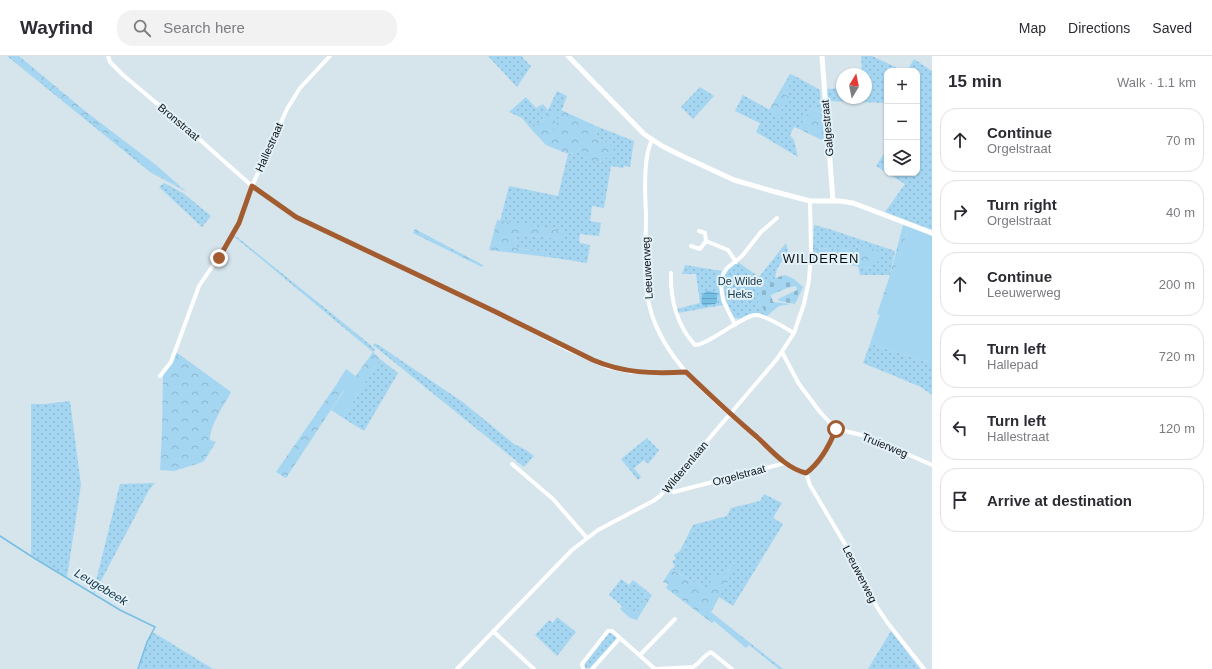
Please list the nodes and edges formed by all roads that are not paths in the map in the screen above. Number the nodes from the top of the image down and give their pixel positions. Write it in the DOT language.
graph roads {
  1 [pos="108,56"];
  2 [pos="330,56"];
  3 [pos="568,56"];
  4 [pos="822,56"];
  5 [pos="652,140"];
  6 [pos="252,186"];
  7 [pos="810,201"];
  8 [pos="833,201"];
  9 [pos="777,218"];
  10 [pos="698,231"];
  11 [pos="932,233"];
  12 [pos="706,241"];
  13 [pos="691,246"];
  14 [pos="736,262"];
  15 [pos="671,273"];
  16 [pos="735,325"];
  17 [pos="794,332"];
  18 [pos="782,352"];
  19 [pos="686,372"];
  20 [pos="160,376"];
  21 [pos="730,414"];
  22 [pos="836,429"];
  23 [pos="785,463"];
  24 [pos="512,464"];
  25 [pos="932,465"];
  26 [pos="806,473"];
  27 [pos="665,490"];
  28 [pos="586,538"];
  29 [pos="675,619"];
  30 [pos="493,632"];
  31 [pos="620,638"];
  32 [pos="640,655"];
  33 [pos="457,669"];
  34 [pos="534,669"];
  35 [pos="583,669"];
  36 [pos="592,669"];
  37 [pos="655,669"];
  38 [pos="732,669"];
  39 [pos="924,669"];
  1 -- 6 [label="street, Bronstraat"];
  2 -- 6 [label="street, Hallestraat"];
  3 -- 5 [label="street"];
  4 -- 8 [label="street, Galgestraat"];
  5 -- 7 [label="street"];
  5 -- 19 [label="street, Leeuwerweg"];
  6 -- 19 [label="street, Bronstraat"];
  6 -- 20 [label="street, Hallestraat"];
  7 -- 8 [label="street"];
  7 -- 17 [label="street, Wilderenlaan"];
  8 -- 11 [label="street"];
  9 -- 14 [label="street"];
  10 -- 12 [label="street"];
  12 -- 13 [label="street"];
  12 -- 14 [label="street"];
  14 -- 16 [label="street"];
  15 -- 16 [label="street"];
  16 -- 17 [label="street"];
  17 -- 18 [label="street, Wilderenlaan"];
  18 -- 21 [label="street, Wilderenlaan"];
  18 -- 22 [label="street"];
  19 -- 21 [label="street, Leeuwerweg"];
  21 -- 23 [label="street, Leeuwerweg"];
  21 -- 27 [label="street, Wilderenlaan"];
  22 -- 25 [label="street, Truierweg"];
  22 -- 26 [label="street"];
  23 -- 26 [label="street"];
  23 -- 27 [label="street, Orgelstraat"];
  24 -- 28 [label="street"];
  26 -- 39 [label="street, Leeuwerweg"];
  27 -- 28 [label="street, Wilderenlaan"];
  28 -- 30 [label="street, Wilderenlaan"];
  29 -- 32 [label="street"];
  30 -- 33 [label="street, Wilderenlaan"];
  30 -- 34 [label="street"];
  31 -- 32 [label="street"];
  31 -- 35 [label="street"];
  31 -- 36 [label="street"];
  32 -- 37 [label="street"];
  37 -- 38 [label="street"];
}
